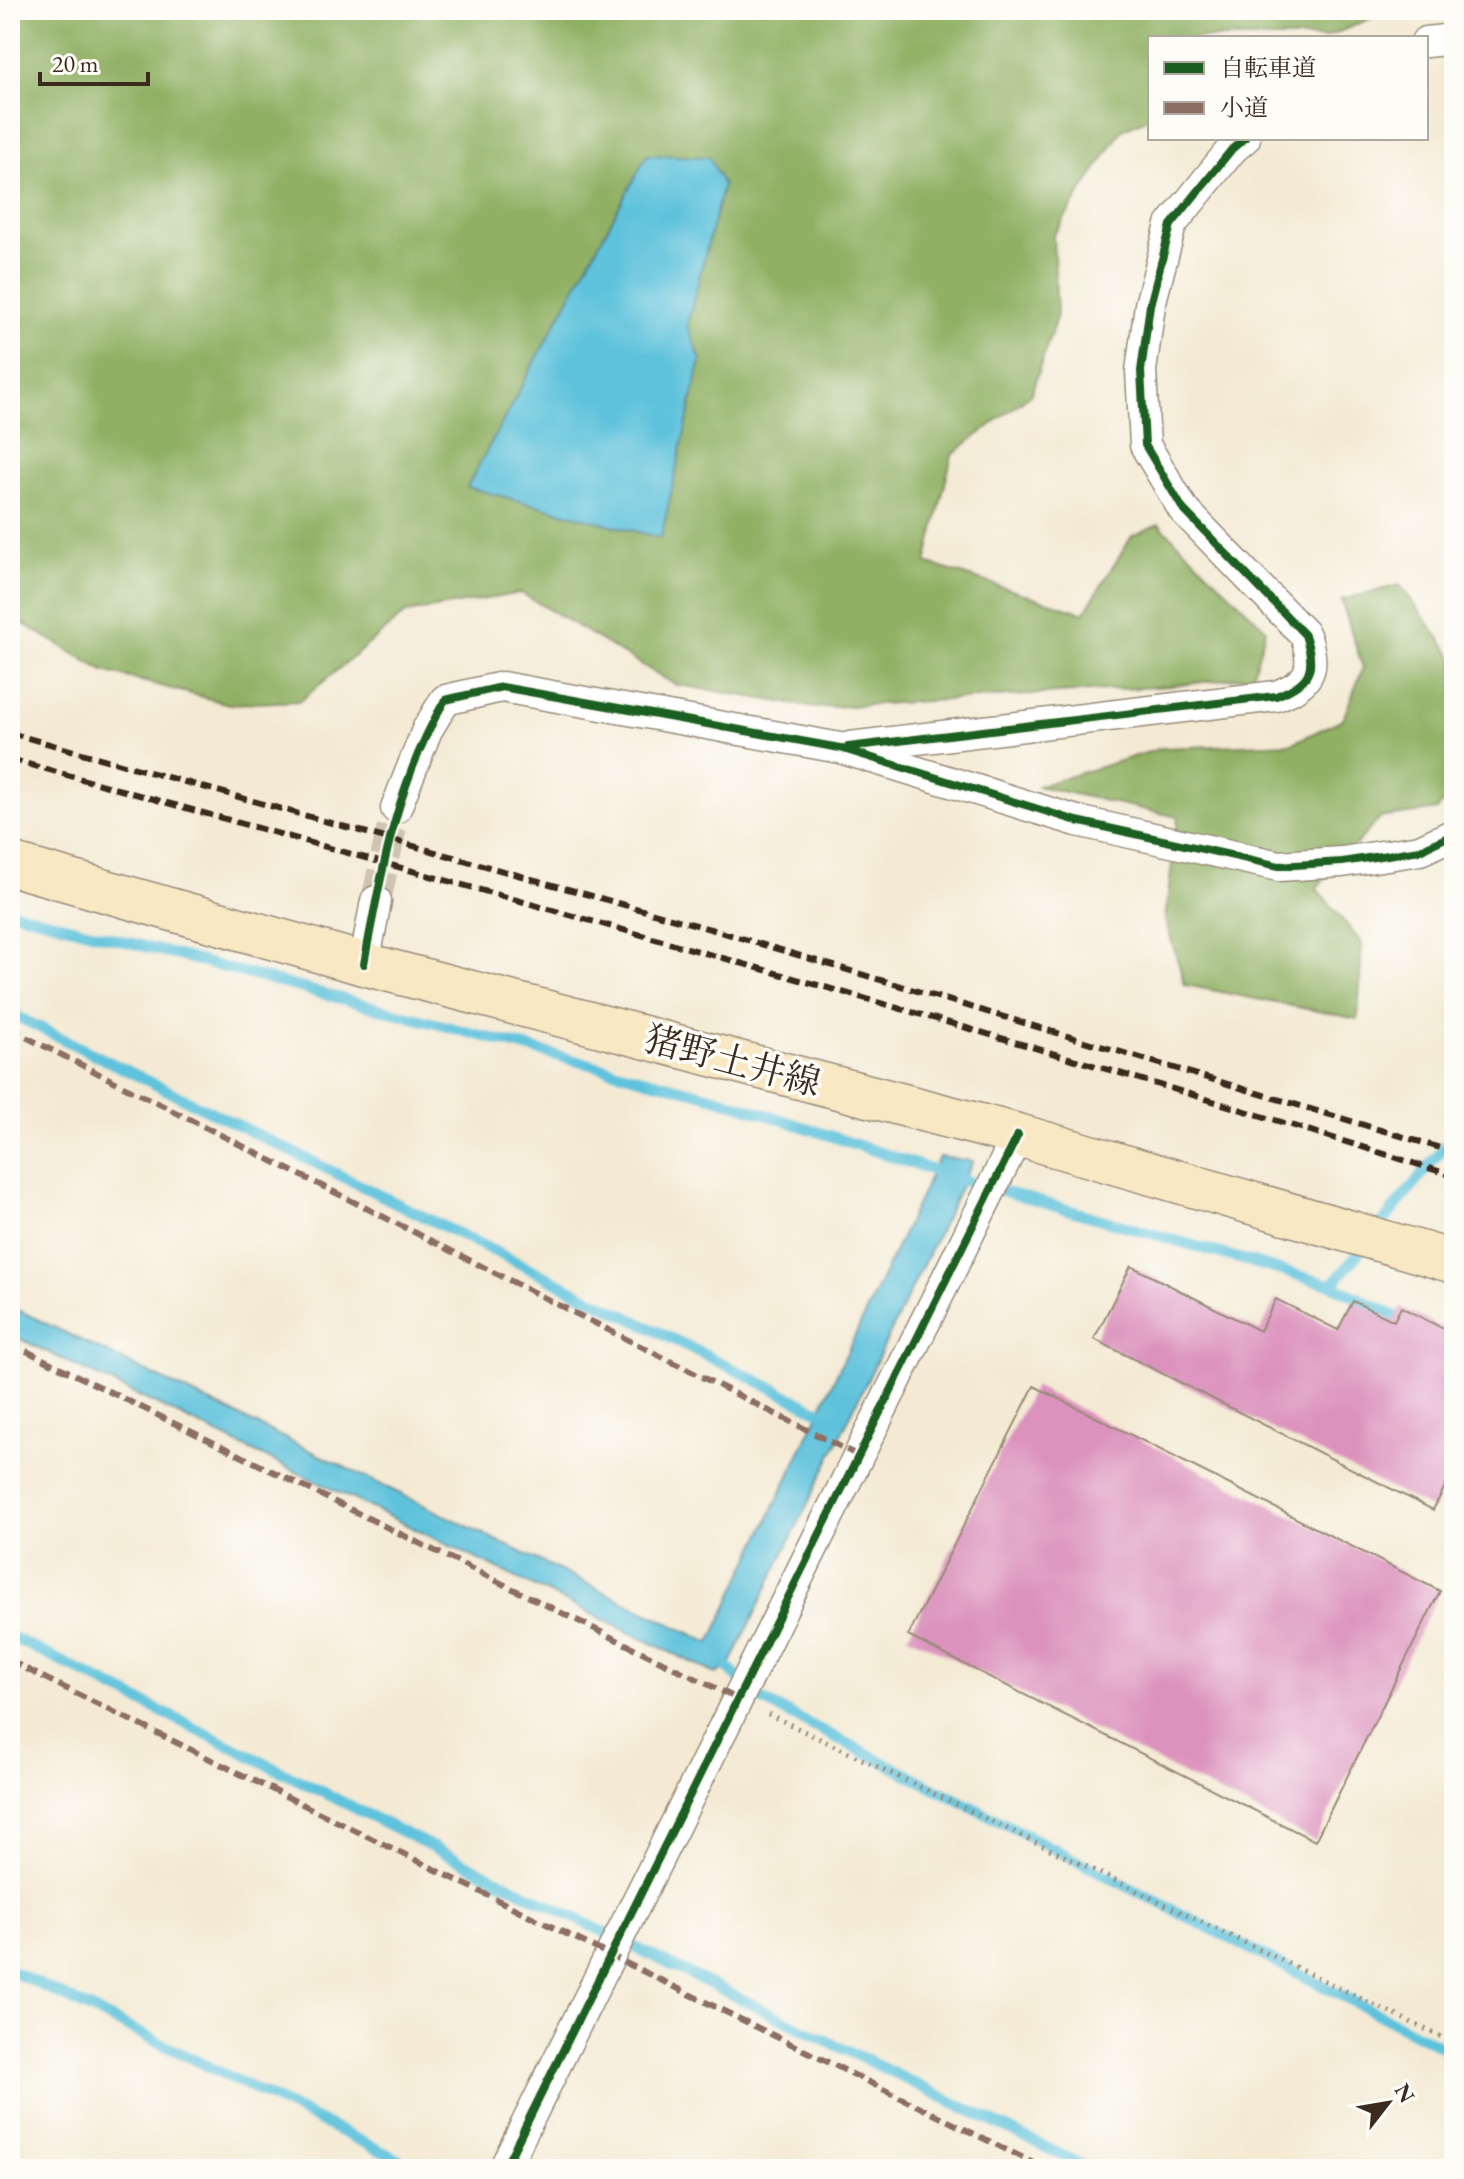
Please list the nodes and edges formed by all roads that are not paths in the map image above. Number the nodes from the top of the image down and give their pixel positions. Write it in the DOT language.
graph roads {
  1 [pos="1454,39"];
  2 [pos="1428,42"];
  3 [pos="1243,140"];
  4 [pos="840,748"];
  5 [pos="396,808"];
  6 [pos="1454,834"];
  7 [pos="10,864"];
  8 [pos="376,901"];
  9 [pos="364,964"];
  10 [pos="1018,1135"];
  11 [pos="1454,1262"];
  12 [pos="504,2169"];
  1 -- 2 [label="street"];
  3 -- 4 [label="street"];
  4 -- 5 [label="street"];
  4 -- 6 [label="street"];
  7 -- 9 [label="main road, 猪野土井線"];
  8 -- 9 [label="street"];
  9 -- 10 [label="main road, 猪野土井線"];
  10 -- 11 [label="main road, 猪野土井線"];
  10 -- 12 [label="street"];
}
